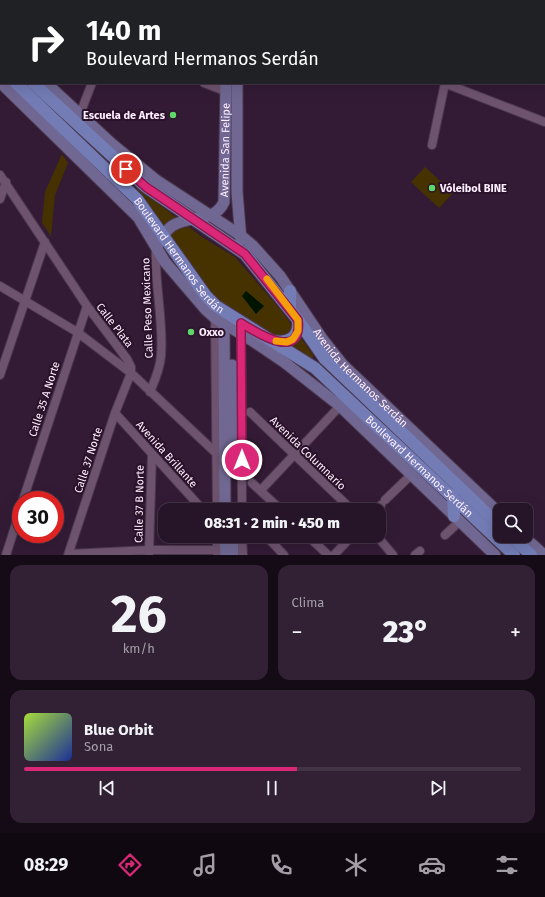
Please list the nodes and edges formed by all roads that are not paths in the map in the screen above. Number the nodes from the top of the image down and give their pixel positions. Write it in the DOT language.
graph roads {
  1 [pos="3,84"];
  2 [pos="17,84"];
  3 [pos="34,84"];
  4 [pos="47,84"];
  5 [pos="92,84"];
  6 [pos="209,84"];
  7 [pos="237,84"];
  8 [pos="445,84"];
  9 [pos="448,84"];
  10 [pos="225,87"];
  11 [pos="78,119"];
  12 [pos="545,122"];
  13 [pos="90,135"];
  14 [pos="104,137"];
  15 [pos="432,145"];
  16 [pos="106,151"];
  17 [pos="224,153"];
  18 [pos="237,154"];
  19 [pos="0,175"];
  20 [pos="6,182"];
  21 [pos="0,199"];
  22 [pos="211,216"];
  23 [pos="193,219"];
  24 [pos="240,235"];
  25 [pos="45,242"];
  26 [pos="159,242"];
  27 [pos="245,254"];
  28 [pos="0,286"];
  29 [pos="290,291"];
  30 [pos="25,300"];
  31 [pos="87,306"];
  32 [pos="290,309"];
  33 [pos="298,320"];
  34 [pos="230,322"];
  35 [pos="77,332"];
  36 [pos="272,340"];
  37 [pos="131,373"];
  38 [pos="0,375"];
  39 [pos="150,392"];
  40 [pos="340,406"];
  41 [pos="250,412"];
  42 [pos="115,413"];
  43 [pos="152,454"];
  44 [pos="294,454"];
  45 [pos="225,461"];
  46 [pos="411,475"];
  47 [pos="252,483"];
  48 [pos="260,490"];
  49 [pos="26,491"];
  50 [pos="453,496"];
  51 [pos="197,503"];
  52 [pos="218,503"];
  53 [pos="225,503"];
  54 [pos="232,503"];
  55 [pos="242,503"];
  56 [pos="274,503"];
  57 [pos="345,503"];
  58 [pos="383,503"];
  59 [pos="493,507"];
  60 [pos="457,519"];
  61 [pos="493,527"];
  62 [pos="493,527"];
  63 [pos="445,535"];
  64 [pos="12,536"];
  65 [pos="222,543"];
  66 [pos="226,543"];
  67 [pos="231,543"];
  68 [pos="236,543"];
  69 [pos="273,543"];
  70 [pos="315,543"];
  71 [pos="345,543"];
  72 [pos="383,543"];
  73 [pos="494,543"];
  74 [pos="505,543"];
  75 [pos="518,543"];
  76 [pos="531,543"];
  77 [pos="150,552"];
  78 [pos="228,553"];
  79 [pos="6,555"];
  80 [pos="69,555"];
  81 [pos="284,555"];
  82 [pos="328,555"];
  83 [pos="334,555"];
  84 [pos="393,555"];
  85 [pos="495,555"];
  86 [pos="504,555"];
  87 [pos="514,555"];
  88 [pos="531,555"];
  89 [pos="544,555"];
  1 -- 26 [label="main road"];
  2 -- 26 [label="main road, Boulevard Hermanos Serdán"];
  3 -- 11 [label="main road, Boulevard Hermanos Serdán"];
  4 -- 11 [label="main road, Avenida Hermanos Serdán"];
  5 -- 11 [label="street"];
  6 -- 10 [label="street"];
  7 -- 18 [label="main road, Avenida San Felipe"];
  8 -- 15 [label="street"];
  9 -- 12 [label="street"];
  10 -- 17 [label="main road, Avenida San Felipe"];
  11 -- 13 [label="main road, Boulevard Hermanos Serdán"];
  11 -- 14 [label="main road, Avenida Hermanos Serdán"];
  13 -- 14 [label="main road"];
  13 -- 16 [label="main road, Boulevard Hermanos Serdán"];
  14 -- 16 [label="main road"];
  14 -- 22 [label="main road, Avenida Hermanos Serdán"];
  16 -- 23 [label="main road, Boulevard Hermanos Serdán"];
  17 -- 18 [label="main road"];
  17 -- 22 [label="main road, Avenida San Felipe"];
  18 -- 24 [label="main road, Avenida San Felipe"];
  19 -- 20 [label="street, Calle Plata"];
  20 -- 21 [label="street"];
  20 -- 25 [label="street, Calle Plata"];
  22 -- 23 [label="main road"];
  22 -- 24 [label="main road, Avenida Hermanos Serdán"];
  23 -- 26 [label="main road"];
  23 -- 27 [label="main road, Boulevard Hermanos Serdán"];
  24 -- 27 [label="main road, Avenida San Felipe"];
  24 -- 29 [label="main road, Avenida Hermanos Serdán"];
  25 -- 30 [label="street"];
  25 -- 31 [label="street, Calle Plata"];
  26 -- 34 [label="main road, Boulevard Hermanos Serdán"];
  26 -- 39 [label="street, Calle Peso Mexicano"];
  27 -- 32 [label="main road, Boulevard Hermanos Serdán"];
  28 -- 30 [label="street"];
  29 -- 32 [label="main road"];
  29 -- 59 [label="main road, Avenida Hermanos Serdán"];
  30 -- 35 [label="street"];
  30 -- 38 [label="street"];
  31 -- 35 [label="street, Calle 35 A Norte"];
  31 -- 37 [label="street, Calle Plata"];
  32 -- 33 [label="main road, Boulevard Hermanos Serdán"];
  33 -- 36 [label="main road"];
  33 -- 61 [label="main road, Boulevard Hermanos Serdán"];
  34 -- 36 [label="main road, Boulevard Hermanos Serdán"];
  34 -- 40 [label="main road"];
  34 -- 45 [label="main road"];
  34 -- 55 [label="street"];
  35 -- 37 [label="street"];
  35 -- 49 [label="street, Calle 35 A Norte"];
  36 -- 50 [label="main road, Boulevard Hermanos Serdán"];
  37 -- 39 [label="street, Calle Plata"];
  37 -- 42 [label="street, Calle 37 Norte"];
  39 -- 45 [label="street, Calle Plata"];
  40 -- 44 [label="street"];
  40 -- 46 [label="main road"];
  41 -- 44 [label="street, Avenida Columnario"];
  42 -- 43 [label="street, Avenida Brillante"];
  42 -- 80 [label="street, Calle 37 Norte"];
  43 -- 51 [label="street, Avenida Brillante"];
  43 -- 77 [label="street, Calle 37 B Norte"];
  44 -- 48 [label="street"];
  44 -- 57 [label="street, Avenida Columnario"];
  45 -- 52 [label="street"];
  45 -- 53 [label="main road"];
  45 -- 54 [label="main road"];
  46 -- 58 [label="street"];
  46 -- 60 [label="main road"];
  47 -- 48 [label="street"];
  48 -- 56 [label="street"];
  50 -- 60 [label="main road"];
  50 -- 62 [label="main road, Boulevard Hermanos Serdán"];
  60 -- 63 [label="street"];
  60 -- 85 [label="main road"];
  64 -- 79 [label="street"];
  65 -- 78 [label="street"];
  66 -- 78 [label="main road"];
  67 -- 78 [label="main road"];
  68 -- 78 [label="street"];
  69 -- 81 [label="street"];
  70 -- 82 [label="street"];
  71 -- 83 [label="street"];
  72 -- 84 [label="street"];
  73 -- 86 [label="main road"];
  74 -- 87 [label="main road, Boulevard Hermanos Serdán"];
  75 -- 88 [label="main road"];
  76 -- 89 [label="main road"];
  77 -- 78 [label="street"];
  77 -- 80 [label="street"];
}
